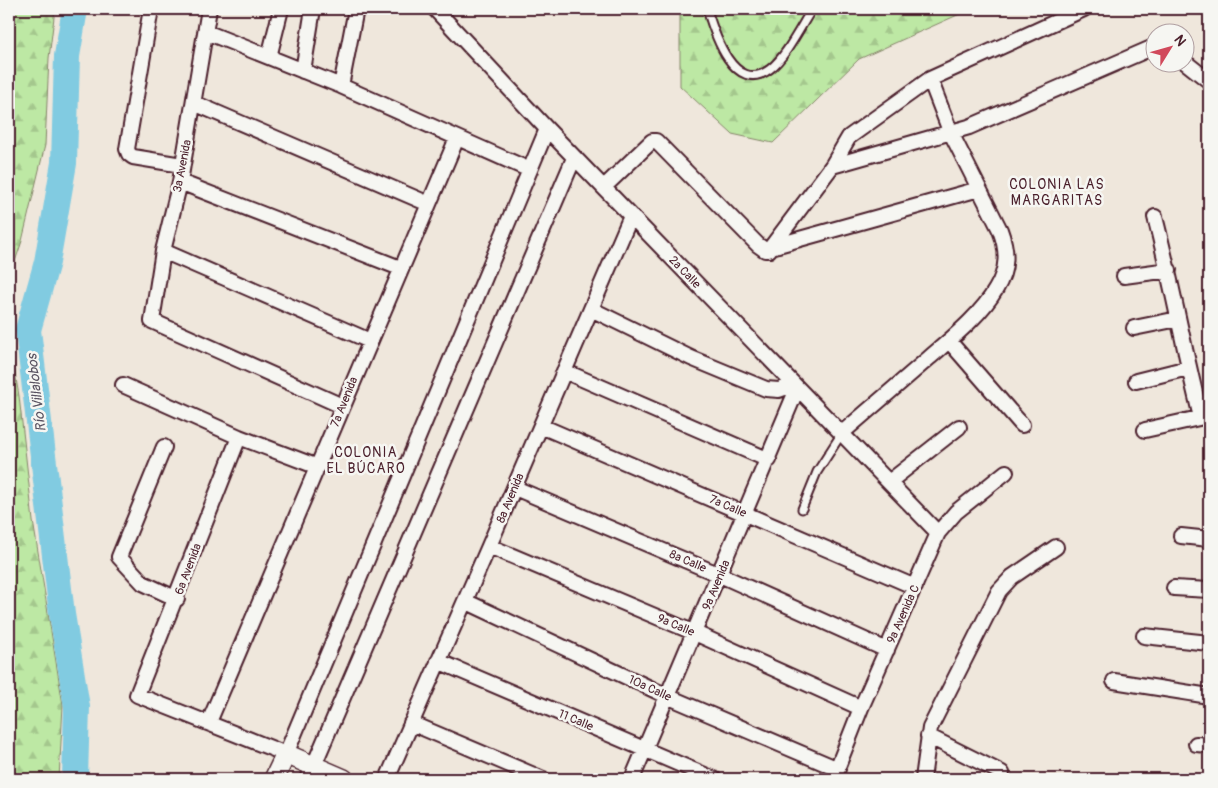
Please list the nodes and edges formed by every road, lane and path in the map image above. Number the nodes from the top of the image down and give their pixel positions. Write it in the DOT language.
graph roads {
  1 [pos="15,9"];
  2 [pos="151,9"];
  3 [pos="209,9"];
  4 [pos="281,9"];
  5 [pos="313,9"];
  6 [pos="356,9"];
  7 [pos="436,9"];
  8 [pos="707,9"];
  9 [pos="812,9"];
  10 [pos="1084,9"];
  11 [pos="9,27"];
  12 [pos="206,32"];
  13 [pos="1146,50"];
  14 [pos="269,57"];
  15 [pos="303,71"];
  16 [pos="1196,71"];
  17 [pos="930,79"];
  18 [pos="1209,82"];
  19 [pos="342,86"];
  20 [pos="194,103"];
  21 [pos="547,129"];
  22 [pos="950,131"];
  23 [pos="456,138"];
  24 [pos="574,158"];
  25 [pos="182,165"];
  26 [pos="832,166"];
  27 [pos="530,170"];
  28 [pos="180,182"];
  29 [pos="604,187"];
  30 [pos="979,188"];
  31 [pos="429,204"];
  32 [pos="631,216"];
  33 [pos="1155,217"];
  34 [pos="771,248"];
  35 [pos="163,251"];
  36 [pos="400,268"];
  37 [pos="1169,270"];
  38 [pos="1124,276"];
  39 [pos="591,309"];
  40 [pos="1178,319"];
  41 [pos="1134,328"];
  42 [pos="370,341"];
  43 [pos="948,341"];
  44 [pos="1188,368"];
  45 [pos="564,371"];
  46 [pos="1136,380"];
  47 [pos="123,385"];
  48 [pos="795,387"];
  49 [pos="342,406"];
  50 [pos="1205,416"];
  51 [pos="1022,425"];
  52 [pos="541,426"];
  53 [pos="959,427"];
  54 [pos="1145,430"];
  55 [pos="842,434"];
  56 [pos="239,437"];
  57 [pos="164,447"];
  58 [pos="769,460"];
  59 [pos="318,467"];
  60 [pos="1006,472"];
  61 [pos="889,482"];
  62 [pos="515,488"];
  63 [pos="802,509"];
  64 [pos="746,514"];
  65 [pos="938,533"];
  66 [pos="1180,536"];
  67 [pos="1209,539"];
  68 [pos="489,546"];
  69 [pos="1056,547"];
  70 [pos="720,575"];
  71 [pos="915,587"];
  72 [pos="1174,588"];
  73 [pos="1209,590"];
  74 [pos="177,599"];
  75 [pos="465,601"];
  76 [pos="695,633"];
  77 [pos="1144,636"];
  78 [pos="1209,643"];
  79 [pos="887,650"];
  80 [pos="438,661"];
  81 [pos="1114,681"];
  82 [pos="669,696"];
  83 [pos="1209,696"];
  84 [pos="861,708"];
  85 [pos="209,722"];
  86 [pos="411,723"];
  87 [pos="928,736"];
  88 [pos="645,749"];
  89 [pos="286,754"];
  90 [pos="311,773"];
  91 [pos="1002,773"];
  92 [pos="835,774"];
  93 [pos="274,779"];
  94 [pos="344,779"];
  95 [pos="386,779"];
  96 [pos="543,779"];
  97 [pos="632,779"];
  98 [pos="714,779"];
  99 [pos="923,779"];
  1 -- 11 [label="path"];
  2 -- 25 [label="street"];
  3 -- 12 [label="street, 3a Avenida"];
  4 -- 14 [label="street"];
  5 -- 15 [label="street"];
  6 -- 19 [label="street"];
  7 -- 21 [label="street, 2a Calle"];
  8 -- 9 [label="lane"];
  10 -- 17 [label="street"];
  12 -- 14 [label="street"];
  12 -- 20 [label="street, 3a Avenida"];
  13 -- 22 [label="street"];
  14 -- 15 [label="street"];
  15 -- 19 [label="street"];
  16 -- 18 [label="street"];
  17 -- 22 [label="street"];
  17 -- 26 [label="street"];
  19 -- 23 [label="street"];
  20 -- 25 [label="street, 3a Avenida"];
  20 -- 31 [label="street"];
  21 -- 24 [label="street, 2a Calle"];
  21 -- 27 [label="street"];
  22 -- 26 [label="street"];
  22 -- 30 [label="street"];
  23 -- 27 [label="street"];
  23 -- 31 [label="street, 7a Avenida"];
  24 -- 29 [label="street, 2a Calle"];
  24 -- 90 [label="street"];
  25 -- 28 [label="street, 3a Avenida"];
  26 -- 34 [label="street"];
  27 -- 89 [label="street"];
  28 -- 35 [label="street, 3a Avenida"];
  28 -- 36 [label="street"];
  29 -- 32 [label="street, 2a Calle"];
  29 -- 34 [label="street"];
  30 -- 34 [label="street"];
  30 -- 43 [label="street"];
  31 -- 36 [label="street, 7a Avenida"];
  32 -- 39 [label="street, 8a Avenida"];
  32 -- 48 [label="street, 2a Calle"];
  33 -- 37 [label="street"];
  35 -- 42 [label="street"];
  35 -- 49 [label="street, 3a Avenida"];
  36 -- 42 [label="street, 7a Avenida"];
  37 -- 38 [label="street"];
  37 -- 40 [label="street"];
  39 -- 45 [label="street, 8a Avenida"];
  39 -- 48 [label="street"];
  40 -- 41 [label="street"];
  40 -- 44 [label="street"];
  42 -- 49 [label="street, 7a Avenida"];
  43 -- 51 [label="street"];
  43 -- 55 [label="street"];
  44 -- 46 [label="street"];
  44 -- 50 [label="street"];
  45 -- 52 [label="street, 8a Avenida"];
  45 -- 58 [label="street"];
  47 -- 56 [label="street"];
  48 -- 55 [label="street, 2a Calle"];
  48 -- 58 [label="street, 9a Avenida"];
  49 -- 59 [label="street, 7a Avenida"];
  50 -- 54 [label="street"];
  52 -- 62 [label="street, 8a Avenida"];
  52 -- 64 [label="street, 7a Calle"];
  53 -- 61 [label="street"];
  55 -- 61 [label="street, 2a Calle"];
  55 -- 63 [label="lane"];
  56 -- 59 [label="street"];
  56 -- 74 [label="street, 6a Avenida"];
  57 -- 74 [label="street"];
  58 -- 64 [label="street, 9a Avenida"];
  59 -- 85 [label="street, 7a Avenida"];
  60 -- 65 [label="street, 9a Avenida C"];
  61 -- 65 [label="street, 2a Calle"];
  62 -- 68 [label="street, 8a Avenida"];
  62 -- 70 [label="street, 8a Calle"];
  64 -- 70 [label="street, 9a Avenida"];
  64 -- 71 [label="street, 7a Calle"];
  65 -- 71 [label="street, 9a Avenida C"];
  66 -- 67 [label="street"];
  68 -- 75 [label="street, 8a Avenida"];
  68 -- 76 [label="street, 9a Calle"];
  69 -- 87 [label="street"];
  70 -- 76 [label="street, 9a Avenida"];
  70 -- 79 [label="street, 8a Calle"];
  71 -- 79 [label="street, 9a Avenida C"];
  72 -- 73 [label="street"];
  74 -- 85 [label="street, 6a Avenida"];
  75 -- 80 [label="street, 8a Avenida"];
  75 -- 82 [label="street, 10a Calle"];
  76 -- 82 [label="street, 9a Avenida"];
  76 -- 84 [label="street, 9a Calle"];
  77 -- 78 [label="street"];
  79 -- 84 [label="street, 9a Avenida C"];
  80 -- 86 [label="street, 8a Avenida"];
  80 -- 88 [label="street, 11 Calle"];
  81 -- 83 [label="street"];
  82 -- 88 [label="street, 9a Avenida"];
  82 -- 92 [label="street, 10a Calle"];
  84 -- 92 [label="street, 9a Avenida C"];
  85 -- 89 [label="street"];
  86 -- 95 [label="street, 8a Avenida"];
  86 -- 96 [label="street"];
  87 -- 91 [label="street"];
  87 -- 99 [label="street"];
  88 -- 97 [label="street, 9a Avenida"];
  88 -- 98 [label="street, 11 Calle"];
  89 -- 90 [label="main road"];
  89 -- 93 [label="main road"];
  90 -- 94 [label="main road"];
}
